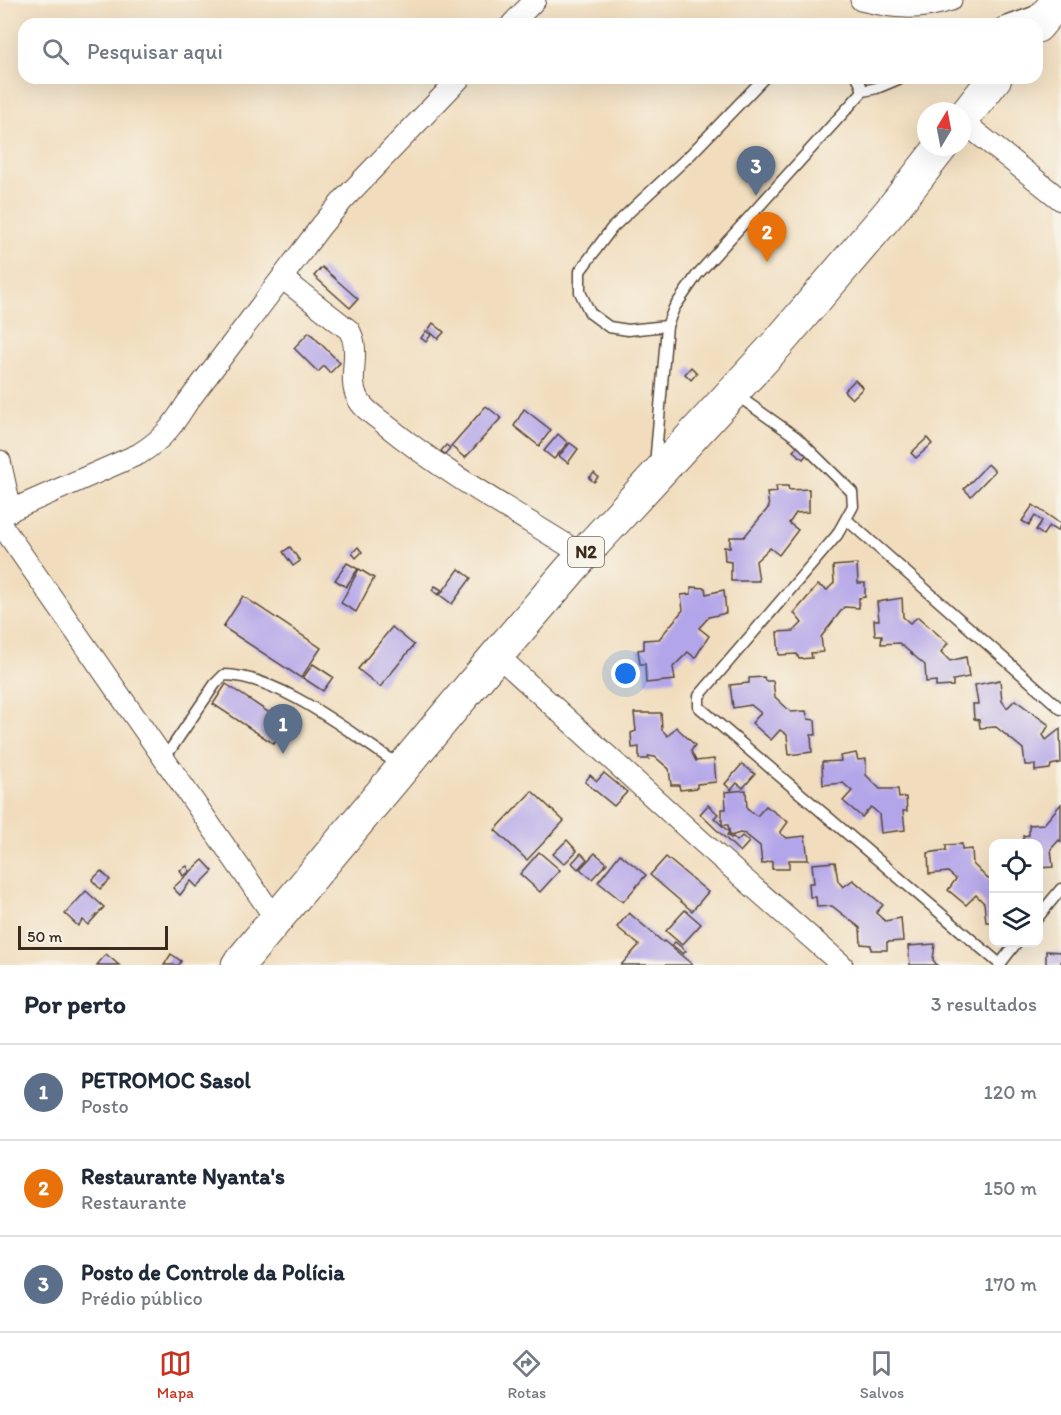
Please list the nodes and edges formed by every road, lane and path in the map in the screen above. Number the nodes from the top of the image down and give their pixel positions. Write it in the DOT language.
graph roads {
  1 [pos="534,0"];
  2 [pos="861,0"];
  3 [pos="951,0"];
  4 [pos="1051,10"];
  5 [pos="518,18"];
  6 [pos="1022,18"];
  7 [pos="454,84"];
  8 [pos="758,84"];
  9 [pos="860,84"];
  10 [pos="887,84"];
  11 [pos="990,84"];
  12 [pos="863,91"];
  13 [pos="971,109"];
  14 [pos="971,128"];
  15 [pos="934,156"];
  16 [pos="1061,200"];
  17 [pos="282,278"];
  18 [pos="667,326"];
  19 [pos="733,392"];
  20 [pos="0,461"];
  21 [pos="654,477"];
  22 [pos="4,516"];
  23 [pos="847,520"];
  24 [pos="583,555"];
  25 [pos="497,655"];
  26 [pos="1061,709"];
  27 [pos="164,759"];
  28 [pos="404,768"];
  29 [pos="1061,889"];
  30 [pos="1043,910"];
  31 [pos="277,921"];
  32 [pos="1013,947"];
  33 [pos="1000,964"];
  34 [pos="238,965"];
  35 [pos="842,965"];
  1 -- 5 [label="street"];
  2 -- 3 [label="street"];
  4 -- 6 [label="lane"];
  7 -- 17 [label="street"];
  8 -- 18 [label="lane"];
  9 -- 12 [label="lane"];
  10 -- 12 [label="lane"];
  11 -- 13 [label="main road"];
  12 -- 18 [label="lane"];
  14 -- 16 [label="street"];
  15 -- 19 [label="main road, N2"];
  17 -- 22 [label="street"];
  17 -- 24 [label="street"];
  18 -- 21 [label="lane"];
  19 -- 21 [label="main road, N2"];
  19 -- 23 [label="lane"];
  20 -- 22 [label="street"];
  21 -- 24 [label="main road, N2"];
  22 -- 27 [label="street"];
  23 -- 26 [label="lane"];
  23 -- 33 [label="lane"];
  24 -- 25 [label="main road, N2"];
  25 -- 28 [label="main road, N2"];
  25 -- 35 [label="street"];
  27 -- 28 [label="lane"];
  27 -- 31 [label="street"];
  28 -- 31 [label="main road, N2"];
  29 -- 30 [label="lane"];
  31 -- 34 [label="main road, N2"];
  32 -- 33 [label="lane"];
}
